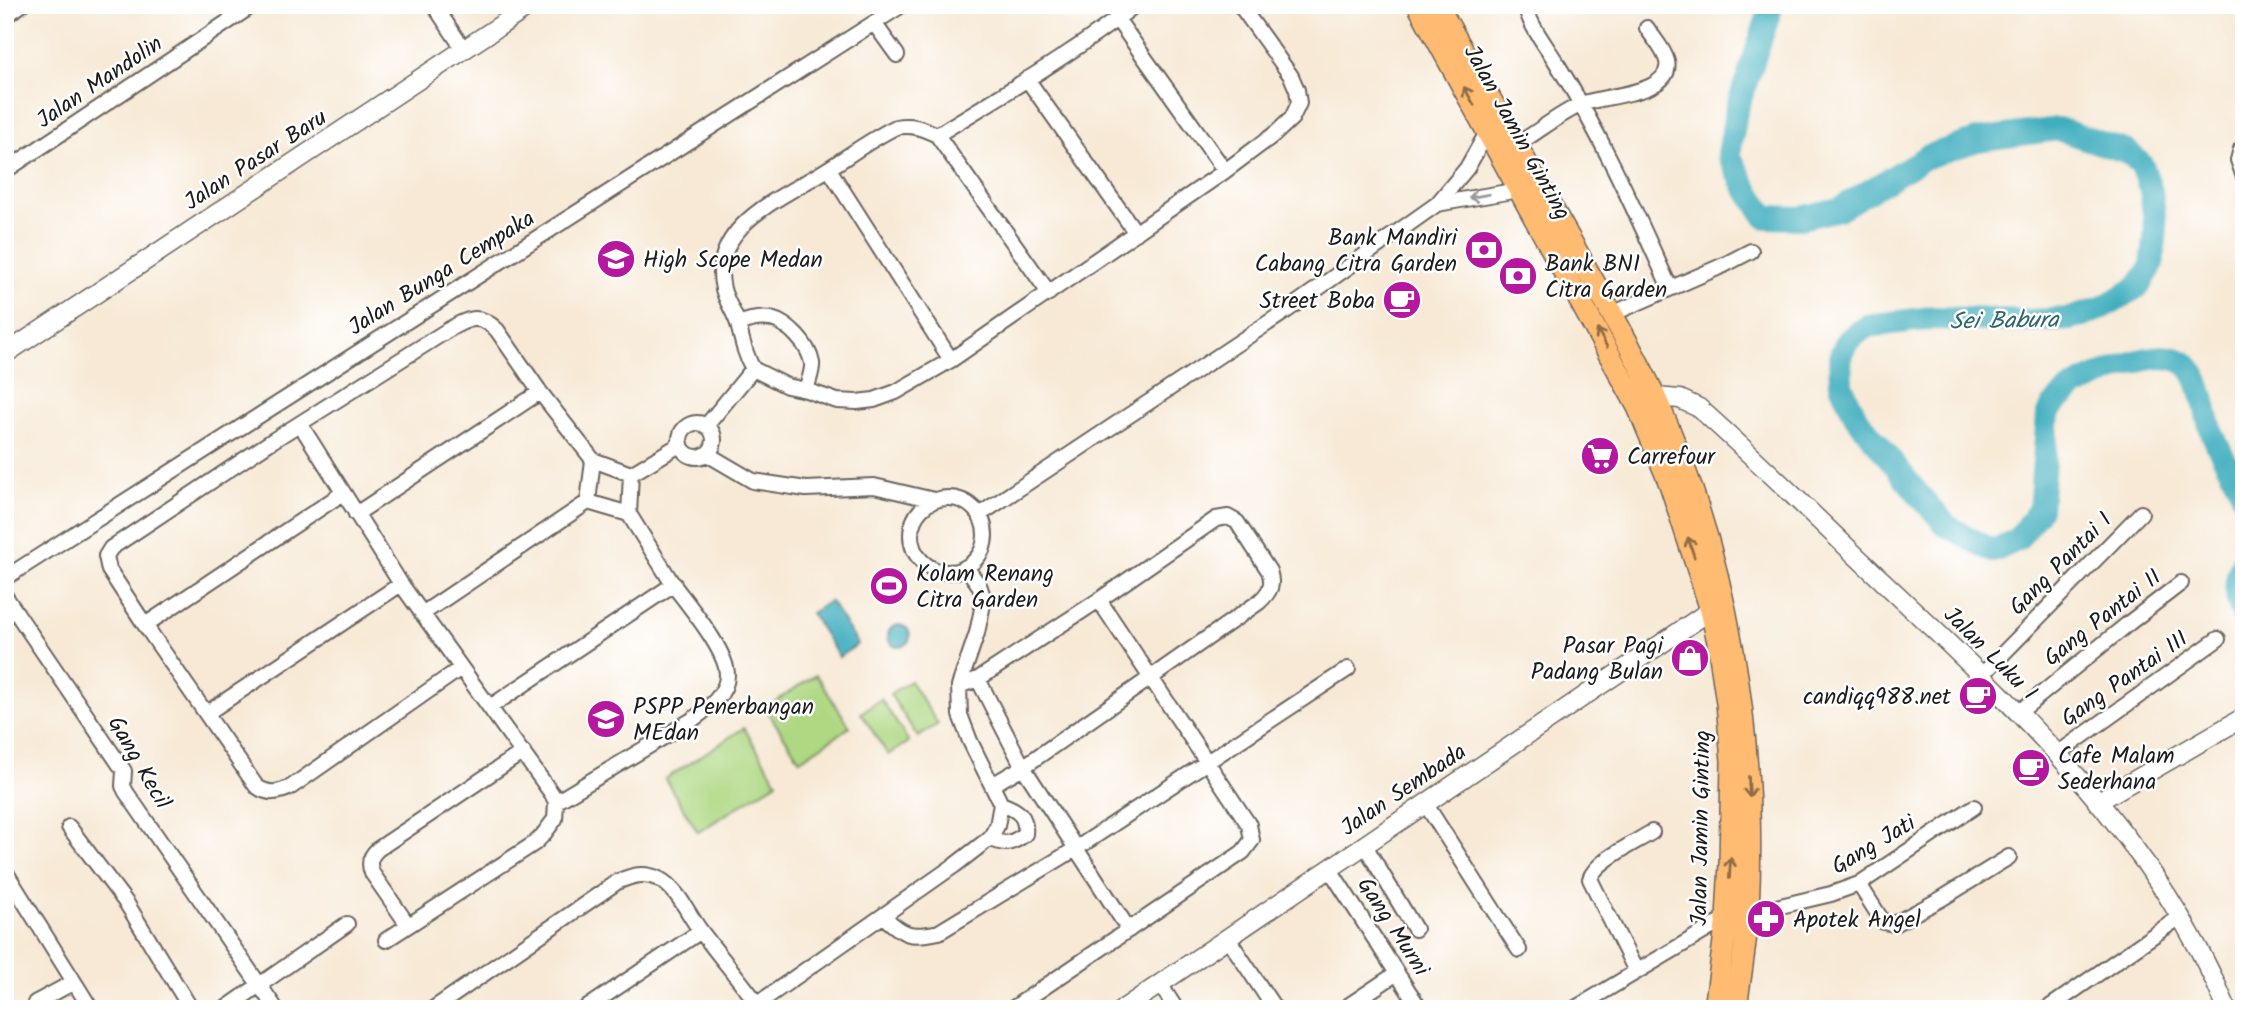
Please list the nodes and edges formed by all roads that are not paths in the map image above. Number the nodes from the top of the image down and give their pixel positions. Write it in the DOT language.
graph roads {
  1 [pos="21,5"];
  2 [pos="253,5"];
  3 [pos="434,5"];
  4 [pos="531,5"];
  5 [pos="902,5"];
  6 [pos="1135,5"];
  7 [pos="1240,5"];
  8 [pos="1418,5"];
  9 [pos="1437,5"];
  10 [pos="1526,5"];
  11 [pos="5,16"];
  12 [pos="1117,19"];
  13 [pos="874,23"];
  14 [pos="1647,28"];
  15 [pos="464,50"];
  16 [pos="897,55"];
  17 [pos="1027,79"];
  18 [pos="1582,104"];
  19 [pos="1495,125"];
  20 [pos="937,135"];
  21 [pos="1516,145"];
  22 [pos="2241,149"];
  23 [pos="829,169"];
  24 [pos="1226,171"];
  25 [pos="5,172"];
  26 [pos="2244,177"];
  27 [pos="1530,187"];
  28 [pos="1437,204"];
  29 [pos="1136,233"];
  30 [pos="1751,251"];
  31 [pos="1670,288"];
  32 [pos="1049,293"];
  33 [pos="1612,314"];
  34 [pos="738,324"];
  35 [pos="6,350"];
  36 [pos="951,360"];
  37 [pos="753,369"];
  38 [pos="806,390"];
  39 [pos="541,392"];
  40 [pos="1655,397"];
  41 [pos="300,424"];
  42 [pos="706,426"];
  43 [pos="681,444"];
  44 [pos="707,454"];
  45 [pos="593,460"];
  46 [pos="631,474"];
  47 [pos="343,493"];
  48 [pos="934,500"];
  49 [pos="588,502"];
  50 [pos="2141,513"];
  51 [pos="356,514"];
  52 [pos="629,514"];
  53 [pos="979,515"];
  54 [pos="966,567"];
  55 [pos="5,578"];
  56 [pos="2181,583"];
  57 [pos="401,584"];
  58 [pos="674,584"];
  59 [pos="5,596"];
  60 [pos="1099,600"];
  61 [pos="1711,610"];
  62 [pos="422,614"];
  63 [pos="145,625"];
  64 [pos="2218,639"];
  65 [pos="461,668"];
  66 [pos="1348,669"];
  67 [pos="1982,675"];
  68 [pos="1151,678"];
  69 [pos="978,679"];
  70 [pos="959,686"];
  71 [pos="490,707"];
  72 [pos="207,713"];
  73 [pos="2018,713"];
  74 [pos="2244,717"];
  75 [pos="523,752"];
  76 [pos="2056,755"];
  77 [pos="1207,763"];
  78 [pos="1023,767"];
  79 [pos="992,785"];
  80 [pos="556,802"];
  81 [pos="2097,802"];
  82 [pos="1425,803"];
  83 [pos="1001,804"];
  84 [pos="1974,807"];
  85 [pos="69,827"];
  86 [pos="1652,832"];
  87 [pos="990,838"];
  88 [pos="1364,845"];
  89 [pos="1077,848"];
  90 [pos="2009,857"];
  91 [pos="1329,868"];
  92 [pos="5,872"];
  93 [pos="1859,884"];
  94 [pos="883,916"];
  95 [pos="1737,916"];
  96 [pos="2180,917"];
  97 [pos="347,924"];
  98 [pos="408,925"];
  99 [pos="1415,929"];
  100 [pos="1129,930"];
  101 [pos="701,931"];
  102 [pos="1227,937"];
  103 [pos="386,940"];
  104 [pos="1519,950"];
  105 [pos="1636,971"];
  106 [pos="1397,973"];
  107 [pos="74,982"];
  108 [pos="1160,984"];
  109 [pos="259,985"];
  110 [pos="35,1003"];
  111 [pos="1348,1006"];
  112 [pos="756,1007"];
  113 [pos="91,1009"];
  114 [pos="191,1009"];
  115 [pos="225,1009"];
  116 [pos="276,1009"];
  117 [pos="433,1009"];
  118 [pos="585,1009"];
  119 [pos="1012,1009"];
  120 [pos="1123,1009"];
  121 [pos="1176,1009"];
  122 [pos="1275,1009"];
  123 [pos="1420,1009"];
  124 [pos="1574,1009"];
  125 [pos="1715,1009"];
  126 [pos="1736,1009"];
  127 [pos="2046,1009"];
  128 [pos="2227,1009"];
  1 -- 11 [label="street"];
  2 -- 25 [label="street, Jalan Mandolin"];
  3 -- 15 [label="street"];
  4 -- 15 [label="street, Jalan Pasar Baru"];
  5 -- 13 [label="street, Jalan Bunga Cempaka"];
  6 -- 12 [label="street"];
  7 -- 24 [label="street"];
  19 -- 8 [label="main road, Jalan Jamin Ginting, one-way"];
  9 -- 19 [label="main road, Jalan Jamin Ginting"];
  10 -- 18 [label="street"];
  12 -- 17 [label="street"];
  12 -- 24 [label="street"];
  13 -- 16 [label="street"];
  13 -- 55 [label="street, Jalan Bunga Cempaka"];
  14 -- 18 [label="street"];
  15 -- 35 [label="street, Jalan Pasar Baru"];
  17 -- 20 [label="street"];
  17 -- 29 [label="street"];
  18 -- 21 [label="street"];
  18 -- 31 [label="street"];
  19 -- 21 [label="main road, Jalan Jamin Ginting"];
  19 -- 27 [label="main road, Jalan Jamin Ginting"];
  19 -- 28 [label="street"];
  20 -- 23 [label="street"];
  20 -- 32 [label="street"];
  21 -- 27 [label="main road, Jalan Jamin Ginting"];
  22 -- 26 [label="street"];
  23 -- 34 [label="street"];
  23 -- 36 [label="street"];
  24 -- 29 [label="street"];
  27 -- 28 [label="street, one-way"];
  27 -- 33 [label="main road, Jalan Jamin Ginting"];
  61 -- 27 [label="main road, Jalan Jamin Ginting, one-way"];
  28 -- 53 [label="street"];
  29 -- 32 [label="street"];
  30 -- 31 [label="street"];
  31 -- 33 [label="street"];
  32 -- 36 [label="street"];
  33 -- 40 [label="main road, Jalan Jamin Ginting"];
  34 -- 37 [label="street"];
  34 -- 38 [label="street"];
  36 -- 38 [label="street"];
  37 -- 38 [label="street"];
  37 -- 42 [label="street"];
  39 -- 41 [label="street"];
  39 -- 45 [label="street"];
  39 -- 51 [label="street"];
  40 -- 67 [label="street, Jalan Luku I"];
  40 -- 95 [label="main road, Jalan Jamin Ginting, one-way"];
  41 -- 47 [label="street"];
  41 -- 63 [label="street"];
  42 -- 43 [label="street"];
  42 -- 44 [label="street"];
  43 -- 44 [label="street"];
  43 -- 46 [label="street"];
  44 -- 48 [label="street"];
  45 -- 46 [label="street"];
  45 -- 49 [label="street"];
  46 -- 52 [label="street"];
  47 -- 51 [label="street"];
  47 -- 63 [label="street"];
  48 -- 53 [label="street"];
  48 -- 54 [label="street"];
  49 -- 52 [label="street"];
  49 -- 62 [label="street"];
  50 -- 67 [label="street, Gang Pantai I"];
  51 -- 57 [label="street"];
  52 -- 58 [label="street"];
  53 -- 54 [label="street"];
  54 -- 70 [label="street"];
  56 -- 73 [label="street, Gang Pantai II"];
  57 -- 62 [label="street"];
  57 -- 72 [label="street"];
  58 -- 71 [label="street"];
  58 -- 80 [label="street"];
  59 -- 109 [label="street, Gang Kecil"];
  60 -- 68 [label="street"];
  60 -- 68 [label="street"];
  60 -- 69 [label="street"];
  61 -- 82 [label="street, Jalan Sembada"];
  95 -- 61 [label="main road, Jalan Jamin Ginting, one-way"];
  62 -- 65 [label="street"];
  63 -- 72 [label="street"];
  64 -- 76 [label="street, Gang Pantai III"];
  65 -- 71 [label="street"];
  65 -- 72 [label="street"];
  66 -- 77 [label="street"];
  67 -- 73 [label="street, Jalan Luku I"];
  68 -- 77 [label="street"];
  68 -- 78 [label="street"];
  69 -- 70 [label="street"];
  69 -- 78 [label="street"];
  70 -- 79 [label="street"];
  71 -- 75 [label="street"];
  73 -- 76 [label="street, Jalan Luku I"];
  74 -- 81 [label="street"];
  75 -- 80 [label="street"];
  75 -- 98 [label="street"];
  76 -- 81 [label="street, Jalan Luku I"];
  77 -- 89 [label="street"];
  77 -- 100 [label="street"];
  78 -- 79 [label="street"];
  78 -- 89 [label="street"];
  79 -- 83 [label="street"];
  80 -- 98 [label="street"];
  81 -- 96 [label="street, Jalan Luku I"];
  82 -- 88 [label="street, Jalan Sembada"];
  82 -- 104 [label="street"];
  83 -- 87 [label="street"];
  83 -- 87 [label="street"];
  84 -- 93 [label="street, Gang Jati"];
  85 -- 114 [label="street"];
  86 -- 105 [label="street"];
  87 -- 94 [label="street"];
  88 -- 91 [label="street, Jalan Sembada"];
  88 -- 99 [label="street"];
  89 -- 94 [label="street"];
  89 -- 100 [label="street"];
  90 -- 93 [label="street"];
  91 -- 102 [label="street, Jalan Sembada"];
  91 -- 106 [label="street, Gang Murni"];
  92 -- 107 [label="street"];
  93 -- 95 [label="street, Gang Jati"];
  94 -- 112 [label="street"];
  95 -- 105 [label="street, Gang Jati"];
  95 -- 125 [label="main road, Jalan Jamin Ginting"];
  95 -- 126 [label="main road, Jalan Jamin Ginting"];
  96 -- 127 [label="street"];
  96 -- 128 [label="street, Jalan Luku I"];
  97 -- 109 [label="street"];
  98 -- 103 [label="street"];
  100 -- 119 [label="street"];
  101 -- 112 [label="street"];
  101 -- 117 [label="street"];
  101 -- 118 [label="street"];
  102 -- 108 [label="street, Jalan Sembada"];
  102 -- 122 [label="street"];
  105 -- 124 [label="street, Gang Jati"];
  106 -- 111 [label="street"];
  106 -- 123 [label="street, Gang Murni"];
  107 -- 110 [label="street"];
  107 -- 113 [label="street"];
  108 -- 120 [label="street, Jalan Sembada"];
  108 -- 121 [label="street"];
  109 -- 115 [label="street"];
  109 -- 116 [label="street, Gang Kecil"];
}
